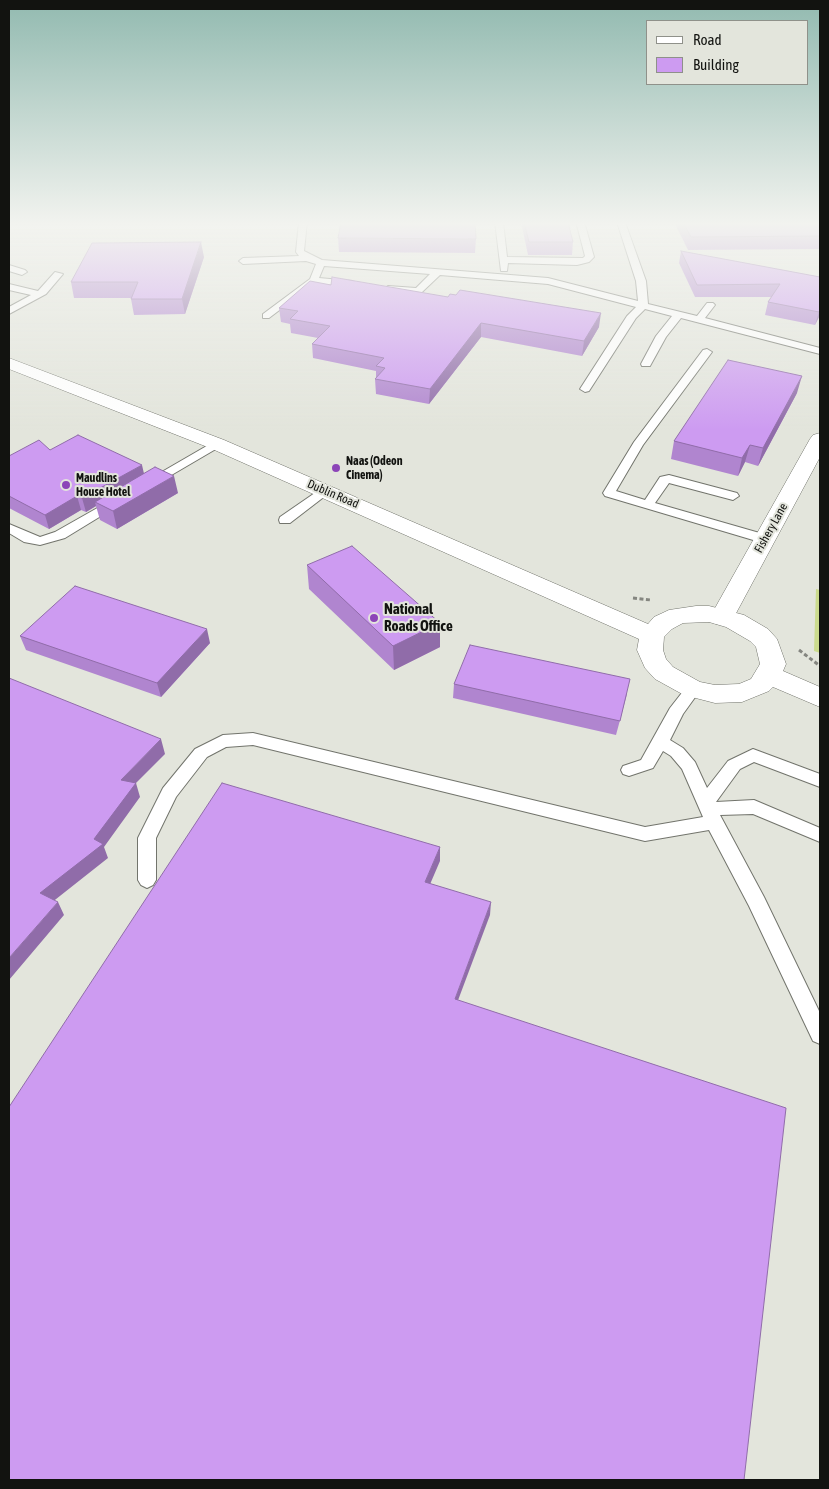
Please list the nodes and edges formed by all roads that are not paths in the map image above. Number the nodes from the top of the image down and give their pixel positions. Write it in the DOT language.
graph roads {
  1 [pos="29,291"];
  2 [pos="42,291"];
  3 [pos="299,291"];
  4 [pos="587,291"];
  5 [pos="642,291"];
  6 [pos="40,294"];
  7 [pos="643,305"];
  8 [pos="710,305"];
  9 [pos="9,311"];
  10 [pos="679,314"];
  11 [pos="266,316"];
  12 [pos="699,320"];
  13 [pos="820,351"];
  14 [pos="707,352"];
  15 [pos="9,363"];
  16 [pos="646,364"];
  17 [pos="585,389"];
  18 [pos="820,439"];
  19 [pos="217,444"];
  20 [pos="324,490"];
  21 [pos="132,493"];
  22 [pos="733,496"];
  23 [pos="648,504"];
  24 [pos="285,520"];
  25 [pos="9,528"];
  26 [pos="765,540"];
  27 [pos="722,617"];
  28 [pos="652,635"];
  29 [pos="770,675"];
  30 [pos="693,689"];
  31 [pos="820,698"];
  32 [pos="661,742"];
  33 [pos="629,770"];
  34 [pos="820,781"];
  35 [pos="709,812"];
  36 [pos="820,836"];
  37 [pos="147,880"];
  38 [pos="820,1034"];
  1 -- 6 [label="lane"];
  2 -- 6 [label="lane"];
  3 -- 11 [label="lane"];
  4 -- 7 [label="lane"];
  5 -- 7 [label="lane"];
  6 -- 9 [label="lane"];
  7 -- 10 [label="lane"];
  7 -- 17 [label="lane"];
  8 -- 12 [label="lane"];
  10 -- 12 [label="lane"];
  10 -- 16 [label="lane"];
  12 -- 13 [label="lane"];
  14 -- 23 [label="lane"];
  15 -- 19 [label="main road, Dublin Road"];
  18 -- 26 [label="main road, Fishery Lane"];
  19 -- 20 [label="main road, Dublin Road"];
  19 -- 21 [label="lane"];
  20 -- 24 [label="lane"];
  20 -- 28 [label="main road, Dublin Road"];
  21 -- 25 [label="lane"];
  22 -- 23 [label="lane"];
  23 -- 26 [label="lane"];
  26 -- 27 [label="main road, Fishery Lane"];
  27 -- 28 [label="main road"];
  27 -- 29 [label="main road"];
  28 -- 30 [label="main road"];
  29 -- 30 [label="main road"];
  29 -- 31 [label="main road"];
  30 -- 32 [label="lane"];
  32 -- 33 [label="lane"];
  32 -- 35 [label="lane"];
  34 -- 35 [label="lane"];
  35 -- 36 [label="lane"];
  35 -- 37 [label="lane"];
  35 -- 38 [label="lane"];
}
